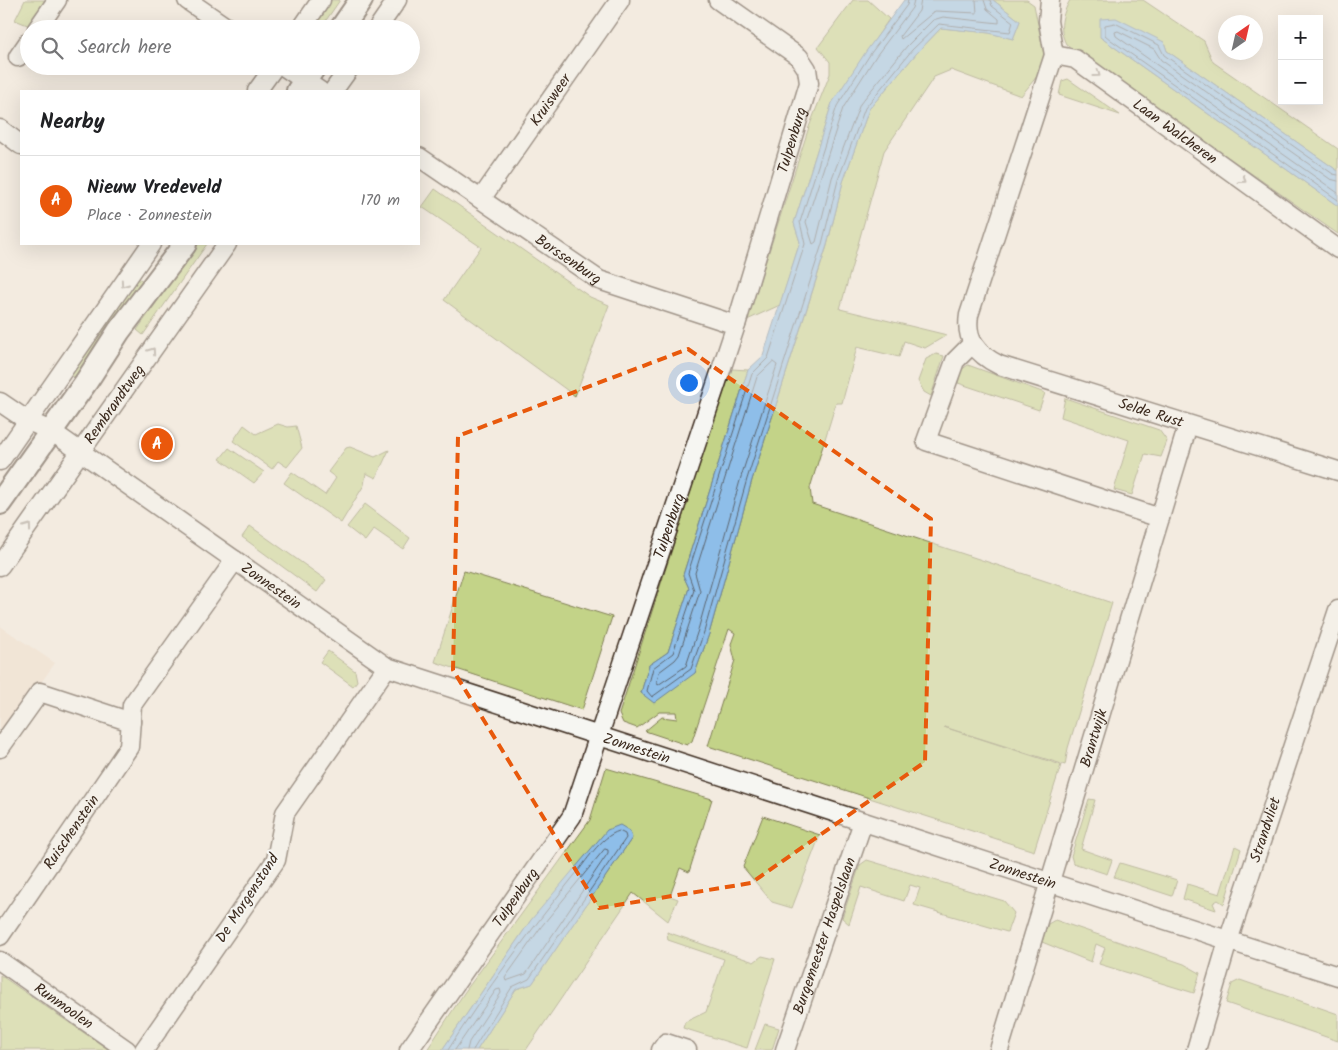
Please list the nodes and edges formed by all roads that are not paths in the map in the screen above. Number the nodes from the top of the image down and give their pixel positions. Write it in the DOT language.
graph roads {
  1 [pos="57,0"];
  2 [pos="187,0"];
  3 [pos="321,0"];
  4 [pos="361,0"];
  5 [pos="397,0"];
  6 [pos="620,0"];
  7 [pos="718,0"];
  8 [pos="1050,0"];
  9 [pos="43,20"];
  10 [pos="216,20"];
  11 [pos="307,20"];
  12 [pos="347,20"];
  13 [pos="383,20"];
  14 [pos="20,54"];
  15 [pos="1054,55"];
  16 [pos="18,57"];
  17 [pos="268,75"];
  18 [pos="298,75"];
  19 [pos="344,75"];
  20 [pos="310,82"];
  21 [pos="258,90"];
  22 [pos="334,90"];
  23 [pos="0,129"];
  24 [pos="20,143"];
  25 [pos="420,158"];
  26 [pos="481,199"];
  27 [pos="151,245"];
  28 [pos="184,245"];
  29 [pos="226,245"];
  30 [pos="1338,249"];
  31 [pos="736,325"];
  32 [pos="972,344"];
  33 [pos="0,402"];
  34 [pos="28,421"];
  35 [pos="1188,425"];
  36 [pos="51,431"];
  37 [pos="81,452"];
  38 [pos="0,461"];
  39 [pos="1338,472"];
  40 [pos="0,503"];
  41 [pos="1160,518"];
  42 [pos="235,560"];
  43 [pos="0,566"];
  44 [pos="1338,610"];
  45 [pos="387,667"];
  46 [pos="131,722"];
  47 [pos="598,736"];
  48 [pos="0,748"];
  49 [pos="863,822"];
  50 [pos="1049,882"];
  51 [pos="0,936"];
  52 [pos="1228,941"];
  53 [pos="0,961"];
  54 [pos="1337,976"];
  55 [pos="127,1050"];
  56 [pos="144,1050"];
  57 [pos="409,1050"];
  58 [pos="662,1050"];
  59 [pos="687,1050"];
  60 [pos="786,1050"];
  61 [pos="998,1050"];
  62 [pos="1196,1050"];
  1 -- 9 [label="street"];
  2 -- 10 [label="street"];
  3 -- 11 [label="street"];
  4 -- 12 [label="street"];
  5 -- 13 [label="street"];
  6 -- 26 [label="street, Kruisweer"];
  7 -- 31 [label="street, Tulpenburg"];
  8 -- 15 [label="street"];
  14 -- 16 [label="street"];
  15 -- 30 [label="street, Laan Walcheren, one-way"];
  15 -- 32 [label="street"];
  17 -- 21 [label="street"];
  18 -- 20 [label="street"];
  19 -- 22 [label="street"];
  23 -- 24 [label="street"];
  25 -- 26 [label="street, Borssenburg"];
  26 -- 31 [label="street, Borssenburg"];
  27 -- 34 [label="street, one-way"];
  28 -- 36 [label="street"];
  37 -- 29 [label="street, Rembrandtweg, one-way"];
  31 -- 47 [label="street, Tulpenburg"];
  32 -- 35 [label="street, Selde Rust"];
  32 -- 41 [label="street"];
  33 -- 34 [label="street, Zonnestein"];
  34 -- 36 [label="street, Zonnestein"];
  34 -- 38 [label="street"];
  35 -- 39 [label="street, Selde Rust"];
  35 -- 41 [label="street, Brantwijk"];
  36 -- 37 [label="street, Zonnestein"];
  36 -- 40 [label="street"];
  37 -- 42 [label="street, Zonnestein"];
  43 -- 37 [label="street, Rembrandtweg, one-way"];
  41 -- 50 [label="street, Brantwijk"];
  42 -- 45 [label="street, Zonnestein"];
  42 -- 46 [label="street, Ruischenstein"];
  44 -- 52 [label="street, Strandvliet"];
  45 -- 47 [label="street, Zonnestein"];
  45 -- 56 [label="street, De Morgenstond"];
  46 -- 48 [label="street"];
  46 -- 51 [label="street, Ruischenstein"];
  47 -- 49 [label="street, Zonnestein"];
  47 -- 57 [label="street, Tulpenburg"];
  49 -- 50 [label="street, Zonnestein"];
  49 -- 60 [label="street, Burgemeester Haspelslaan"];
  50 -- 52 [label="street, Zonnestein"];
  50 -- 61 [label="street, Brantwijk"];
  52 -- 54 [label="street, Zonnestein"];
  52 -- 62 [label="street, Strandvliet"];
  53 -- 55 [label="street, Runmoolen"];
  58 -- 59 [label="street"];
}
